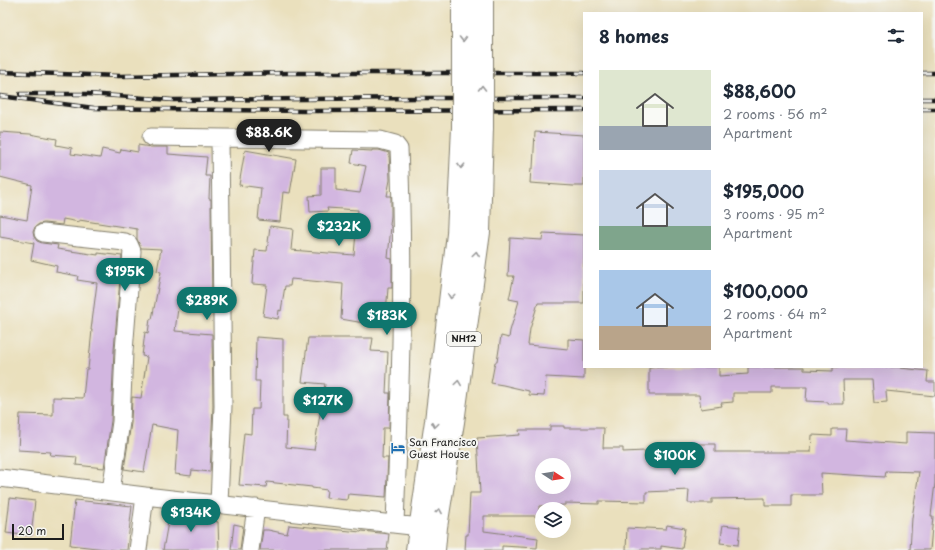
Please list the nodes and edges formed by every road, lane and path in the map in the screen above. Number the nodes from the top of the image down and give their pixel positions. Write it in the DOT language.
graph roads {
  1 [pos="463,0"];
  2 [pos="482,0"];
  3 [pos="472,127"];
  4 [pos="151,137"];
  5 [pos="220,138"];
  6 [pos="43,233"];
  7 [pos="0,478"];
  8 [pos="111,491"];
  9 [pos="145,496"];
  10 [pos="219,504"];
  11 [pos="256,508"];
  12 [pos="395,523"];
  13 [pos="420,527"];
  14 [pos="138,550"];
  15 [pos="250,550"];
  16 [pos="417,550"];
  17 [pos="434,550"];
  1 -- 3 [label="highway, NH12, one-way, bridge"];
  3 -- 2 [label="highway, NH12, one-way, bridge"];
  3 -- 13 [label="highway, NH12, one-way"];
  17 -- 3 [label="highway, NH12, one-way"];
  4 -- 5 [label="street"];
  5 -- 10 [label="street"];
  5 -- 12 [label="street"];
  6 -- 8 [label="street"];
  7 -- 8 [label="street"];
  8 -- 9 [label="street"];
  9 -- 10 [label="street"];
  9 -- 14 [label="street"];
  10 -- 11 [label="street"];
  11 -- 12 [label="street"];
  11 -- 15 [label="street"];
  12 -- 13 [label="street"];
  13 -- 16 [label="highway, NH12"];
}
